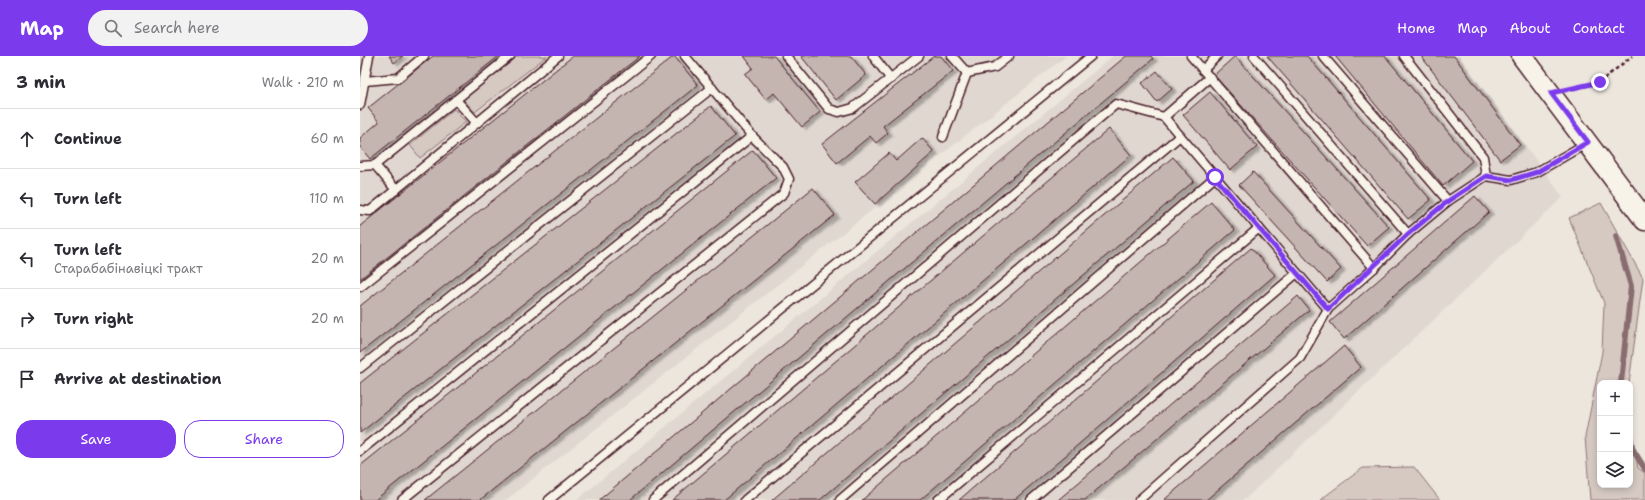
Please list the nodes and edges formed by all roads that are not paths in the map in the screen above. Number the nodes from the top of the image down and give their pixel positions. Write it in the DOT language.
graph roads {
  1 [pos="369,56"];
  2 [pos="424,56"];
  3 [pos="510,56"];
  4 [pos="558,56"];
  5 [pos="651,56"];
  6 [pos="685,56"];
  7 [pos="786,56"];
  8 [pos="873,56"];
  9 [pos="919,56"];
  10 [pos="952,56"];
  11 [pos="1009,56"];
  12 [pos="1092,56"];
  13 [pos="1191,56"];
  14 [pos="1217,56"];
  15 [pos="1254,56"];
  16 [pos="1323,56"];
  17 [pos="1404,56"];
  18 [pos="1522,56"];
  19 [pos="1203,70"];
  20 [pos="967,73"];
  21 [pos="1210,77"];
  22 [pos="891,79"];
  23 [pos="365,81"];
  24 [pos="712,88"];
  25 [pos="456,100"];
  26 [pos="360,105"];
  27 [pos="1164,117"];
  28 [pos="477,123"];
  29 [pos="752,136"];
  30 [pos="1180,136"];
  31 [pos="943,137"];
  32 [pos="1588,142"];
  33 [pos="375,165"];
  34 [pos="360,166"];
  35 [pos="1486,176"];
  36 [pos="1215,177"];
  37 [pos="396,190"];
  38 [pos="1448,201"];
  39 [pos="360,210"];
  40 [pos="1645,220"];
  41 [pos="1259,228"];
  42 [pos="1408,234"];
  43 [pos="1374,268"];
  44 [pos="1297,273"];
  45 [pos="360,287"];
  46 [pos="1328,309"];
  47 [pos="360,368"];
  48 [pos="360,451"];
  49 [pos="402,500"];
  50 [pos="548,500"];
  51 [pos="653,500"];
  52 [pos="745,500"];
  53 [pos="840,500"];
  54 [pos="938,500"];
  55 [pos="1031,500"];
  56 [pos="1139,500"];
  1 -- 23 [label="lane"];
  2 -- 23 [label="lane"];
  3 -- 25 [label="lane"];
  4 -- 28 [label="lane"];
  5 -- 45 [label="lane"];
  6 -- 24 [label="lane"];
  7 -- 22 [label="lane"];
  8 -- 22 [label="lane"];
  9 -- 22 [label="lane"];
  10 -- 20 [label="lane"];
  11 -- 20 [label="lane"];
  12 -- 50 [label="lane"];
  13 -- 19 [label="lane"];
  14 -- 19 [label="lane"];
  15 -- 42 [label="lane"];
  16 -- 38 [label="lane"];
  17 -- 35 [label="lane"];
  18 -- 32 [label="street"];
  19 -- 21 [label="lane"];
  20 -- 31 [label="lane"];
  21 -- 27 [label="lane"];
  21 -- 43 [label="lane"];
  23 -- 26 [label="lane"];
  24 -- 29 [label="lane"];
  24 -- 47 [label="lane"];
  25 -- 28 [label="lane"];
  25 -- 33 [label="lane"];
  27 -- 30 [label="lane"];
  27 -- 51 [label="lane"];
  28 -- 37 [label="lane"];
  29 -- 48 [label="lane"];
  29 -- 49 [label="lane"];
  30 -- 36 [label="lane"];
  30 -- 52 [label="lane"];
  32 -- 35 [label="lane"];
  32 -- 40 [label="street"];
  33 -- 34 [label="lane"];
  33 -- 37 [label="lane"];
  35 -- 38 [label="lane"];
  36 -- 41 [label="lane"];
  36 -- 53 [label="lane"];
  37 -- 39 [label="lane"];
  38 -- 42 [label="lane"];
  41 -- 44 [label="lane"];
  41 -- 54 [label="lane"];
  42 -- 43 [label="lane"];
  43 -- 46 [label="lane"];
  44 -- 46 [label="lane"];
  44 -- 55 [label="lane"];
  46 -- 56 [label="lane"];
}
